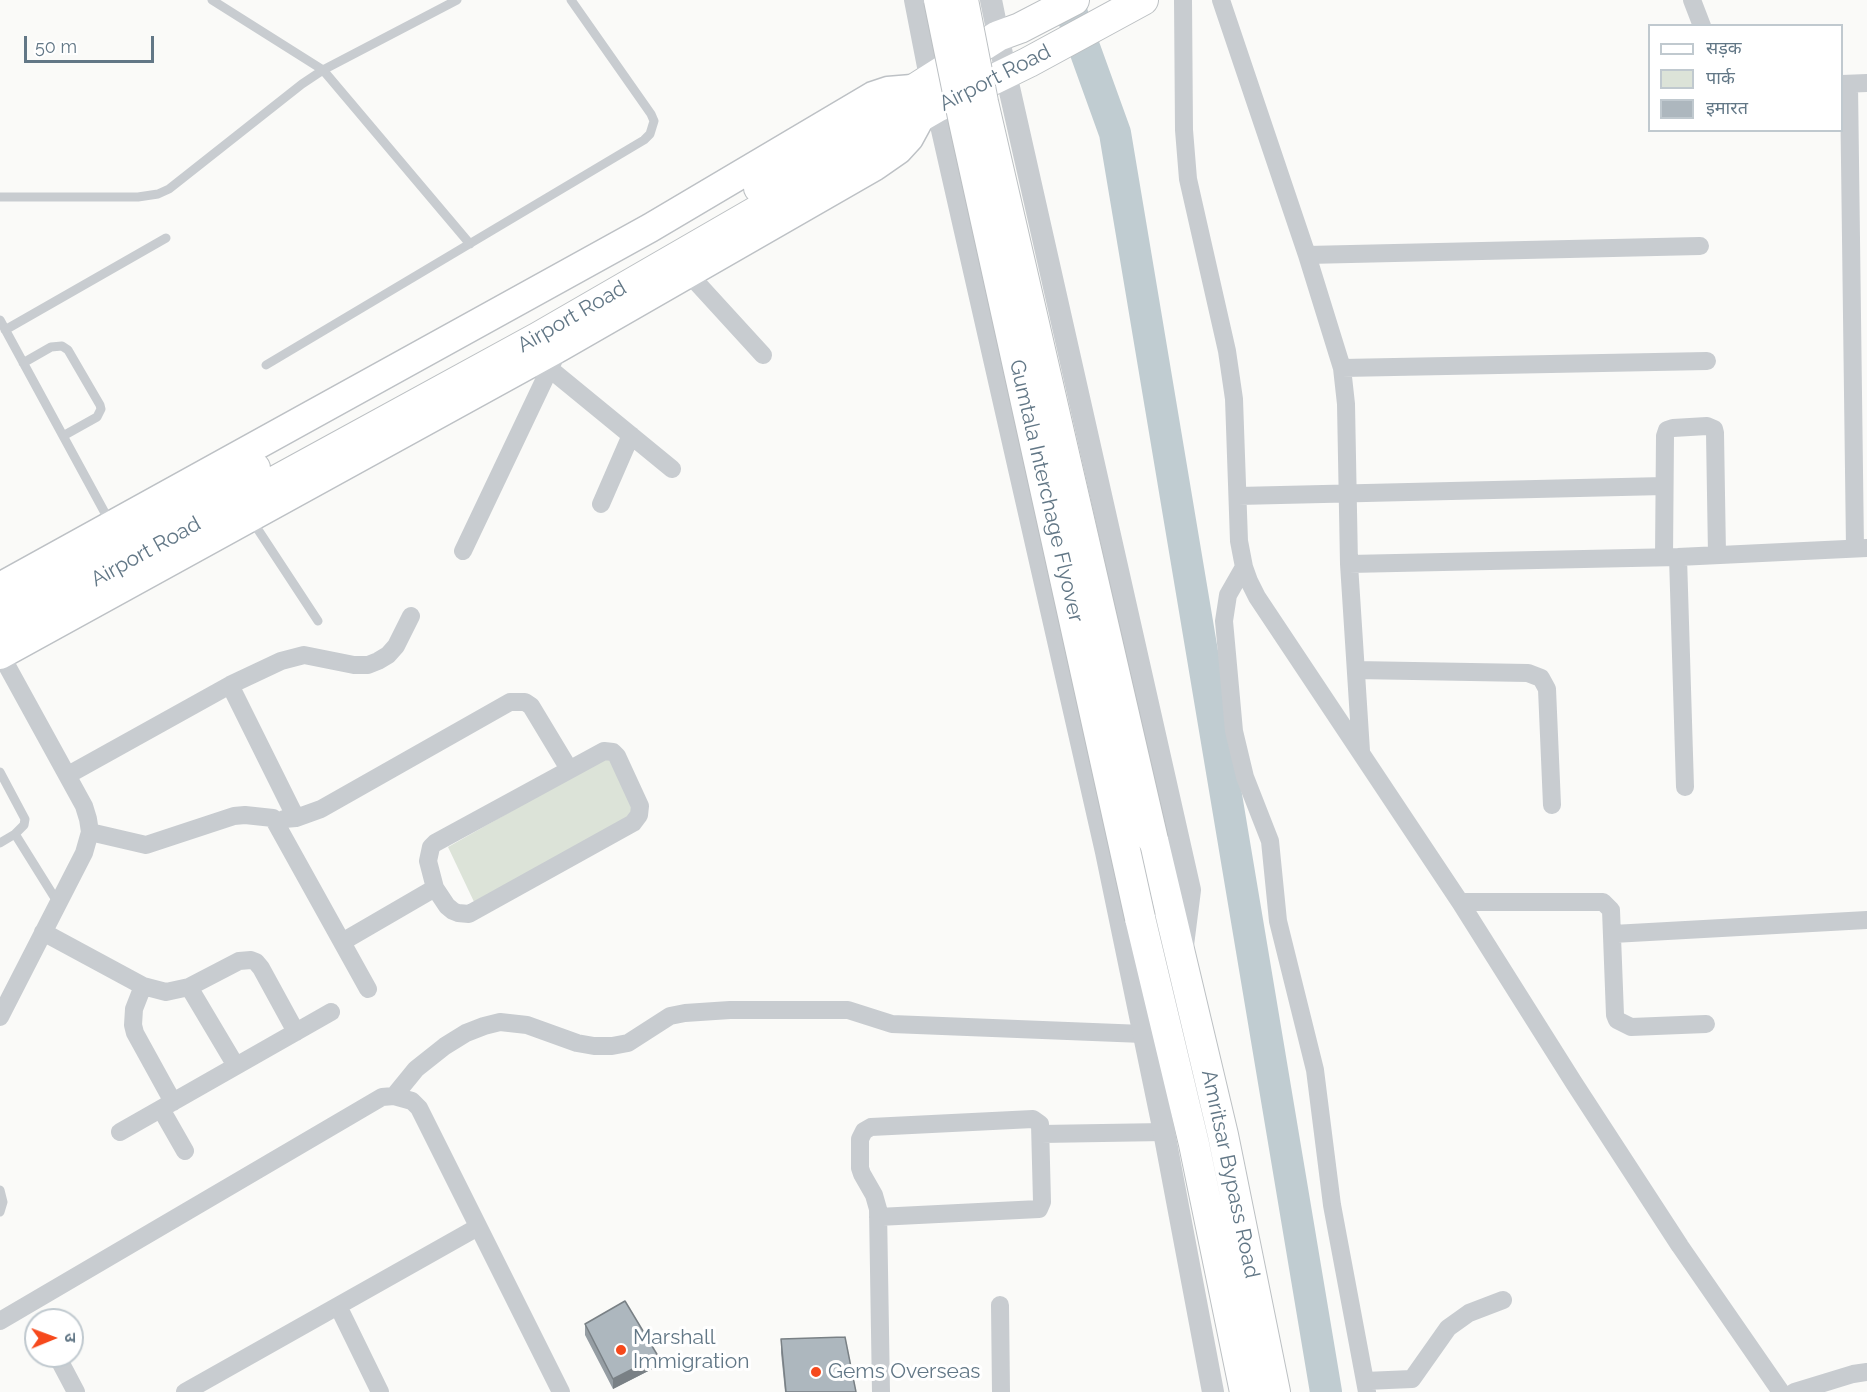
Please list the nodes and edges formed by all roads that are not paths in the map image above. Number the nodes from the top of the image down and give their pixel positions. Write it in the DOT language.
graph roads {
  1 [pos="212,0"];
  2 [pos="457,0"];
  3 [pos="571,0"];
  4 [pos="915,0"];
  5 [pos="939,0"];
  6 [pos="963,0"];
  7 [pos="991,0"];
  8 [pos="1074,0"];
  9 [pos="1143,0"];
  10 [pos="1183,0"];
  11 [pos="1221,0"];
  12 [pos="1692,0"];
  13 [pos="1701,24"];
  14 [pos="1009,32"];
  15 [pos="1017,68"];
  16 [pos="323,70"];
  17 [pos="1852,84"];
  18 [pos="925,97"];
  19 [pos="0,197"];
  20 [pos="166,238"];
  21 [pos="470,244"];
  22 [pos="1700,246"];
  23 [pos="1307,255"];
  24 [pos="688,273"];
  25 [pos="0,320"];
  26 [pos="5,330"];
  27 [pos="763,355"];
  28 [pos="555,358"];
  29 [pos="1707,361"];
  30 [pos="23,363"];
  31 [pos="266,365"];
  32 [pos="1342,368"];
  33 [pos="631,435"];
  34 [pos="63,436"];
  35 [pos="672,470"];
  36 [pos="1664,486"];
  37 [pos="1347,493"];
  38 [pos="1238,496"];
  39 [pos="601,504"];
  40 [pos="250,517"];
  41 [pos="111,525"];
  42 [pos="1861,548"];
  43 [pos="463,551"];
  44 [pos="1717,555"];
  45 [pos="1671,557"];
  46 [pos="1349,564"];
  47 [pos="1244,567"];
  48 [pos="0,587"];
  49 [pos="0,608"];
  50 [pos="411,616"];
  51 [pos="318,621"];
  52 [pos="0,634"];
  53 [pos="0,655"];
  54 [pos="1356,670"];
  55 [pos="230,685"];
  56 [pos="1361,753"];
  57 [pos="569,769"];
  58 [pos="0,772"];
  59 [pos="68,775"];
  60 [pos="1685,787"];
  61 [pos="1552,805"];
  62 [pos="273,818"];
  63 [pos="296,818"];
  64 [pos="90,832"];
  65 [pos="15,834"];
  66 [pos="0,843"];
  67 [pos="435,888"];
  68 [pos="1460,902"];
  69 [pos="58,903"];
  70 [pos="1867,920"];
  71 [pos="43,932"];
  72 [pos="1613,934"];
  73 [pos="342,942"];
  74 [pos="1181,956"];
  75 [pos="1144,984"];
  76 [pos="143,986"];
  77 [pos="189,987"];
  78 [pos="368,989"];
  79 [pos="331,1012"];
  80 [pos="0,1017"];
  81 [pos="1706,1024"];
  82 [pos="296,1032"];
  83 [pos="1143,1034"];
  84 [pos="236,1066"];
  85 [pos="394,1096"];
  86 [pos="167,1105"];
  87 [pos="120,1132"];
  88 [pos="1164,1132"];
  89 [pos="1041,1134"];
  90 [pos="184,1151"];
  91 [pos="0,1190"];
  92 [pos="0,1212"];
  93 [pos="878,1217"];
  94 [pos="478,1227"];
  95 [pos="1503,1300"];
  96 [pos="1000,1305"];
  97 [pos="338,1306"];
  98 [pos="40,1308"];
  99 [pos="24,1315"];
  100 [pos="0,1322"];
  101 [pos="63,1368"];
  102 [pos="1867,1372"];
  103 [pos="1366,1387"];
  104 [pos="76,1392"];
  105 [pos="185,1392"];
  106 [pos="381,1392"];
  107 [pos="561,1392"];
  108 [pos="881,1392"];
  109 [pos="1001,1392"];
  110 [pos="1213,1392"];
  111 [pos="1245,1392"];
  112 [pos="1275,1392"];
  113 [pos="1780,1392"];
  114 [pos="1794,1392"];
  1 -- 16 [label="lane"];
  2 -- 16 [label="lane"];
  3 -- 21 [label="lane"];
  4 -- 18 [label="street"];
  5 -- 75 [label="highway, Gumtala Interchage Flyover, bridge"];
  6 -- 74 [label="highway, Gumtala Interchage Flyover, bridge"];
  7 -- 14 [label="street"];
  8 -- 14 [label="highway, Airport Road"];
  9 -- 15 [label="highway, Airport Road"];
  10 -- 38 [label="street"];
  11 -- 23 [label="street"];
  12 -- 13 [label="street"];
  14 -- 15 [label="street"];
  14 -- 18 [label="highway, Airport Road"];
  15 -- 18 [label="highway, Airport Road"];
  15 -- 74 [label="street"];
  16 -- 19 [label="lane"];
  16 -- 21 [label="lane"];
  17 -- 42 [label="street"];
  18 -- 24 [label="main road"];
  18 -- 41 [label="main road"];
  18 -- 49 [label="highway, Airport Road"];
  18 -- 52 [label="highway, Airport Road"];
  18 -- 75 [label="street"];
  20 -- 26 [label="lane"];
  21 -- 31 [label="lane"];
  22 -- 23 [label="street"];
  23 -- 32 [label="street"];
  24 -- 27 [label="street"];
  24 -- 28 [label="main road"];
  25 -- 26 [label="lane"];
  26 -- 30 [label="lane"];
  28 -- 33 [label="street"];
  28 -- 40 [label="main road"];
  28 -- 43 [label="street"];
  29 -- 32 [label="street"];
  30 -- 34 [label="lane"];
  30 -- 34 [label="lane"];
  32 -- 37 [label="street"];
  33 -- 35 [label="street"];
  33 -- 39 [label="street"];
  34 -- 41 [label="lane"];
  36 -- 37 [label="street"];
  36 -- 44 [label="street"];
  36 -- 45 [label="street"];
  37 -- 38 [label="street"];
  37 -- 46 [label="street"];
  38 -- 47 [label="street"];
  40 -- 51 [label="lane"];
  40 -- 53 [label="main road"];
  41 -- 48 [label="main road"];
  42 -- 44 [label="street"];
  44 -- 45 [label="street"];
  45 -- 46 [label="street"];
  45 -- 60 [label="street"];
  46 -- 54 [label="street"];
  47 -- 56 [label="street"];
  47 -- 103 [label="street"];
  50 -- 55 [label="street"];
  53 -- 59 [label="street"];
  54 -- 56 [label="street"];
  54 -- 61 [label="street"];
  55 -- 59 [label="street"];
  55 -- 63 [label="street"];
  56 -- 68 [label="street"];
  57 -- 63 [label="street"];
  57 -- 67 [label="street"];
  57 -- 67 [label="street"];
  58 -- 65 [label="lane"];
  59 -- 64 [label="street"];
  62 -- 63 [label="street"];
  62 -- 64 [label="street"];
  62 -- 73 [label="street"];
  64 -- 69 [label="street"];
  65 -- 66 [label="lane"];
  65 -- 69 [label="lane"];
  67 -- 73 [label="street"];
  68 -- 72 [label="street"];
  68 -- 113 [label="street"];
  69 -- 71 [label="street"];
  70 -- 72 [label="street"];
  71 -- 76 [label="street"];
  71 -- 80 [label="street"];
  72 -- 81 [label="street"];
  73 -- 78 [label="street"];
  74 -- 112 [label="highway, Amritsar Bypass Road"];
  75 -- 83 [label="street"];
  75 -- 111 [label="highway, Amritsar Bypass Road"];
  76 -- 77 [label="street"];
  76 -- 86 [label="street"];
  77 -- 82 [label="street"];
  77 -- 84 [label="street"];
  79 -- 82 [label="street"];
  82 -- 84 [label="street"];
  83 -- 85 [label="street"];
  83 -- 88 [label="street"];
  84 -- 86 [label="street"];
  85 -- 94 [label="street"];
  85 -- 98 [label="street"];
  86 -- 87 [label="street"];
  86 -- 90 [label="street"];
  88 -- 89 [label="street"];
  88 -- 110 [label="street"];
  89 -- 93 [label="street"];
  89 -- 93 [label="street"];
  91 -- 92 [label="lane"];
  93 -- 108 [label="street"];
  94 -- 97 [label="street"];
  94 -- 107 [label="street"];
  95 -- 103 [label="street"];
  96 -- 109 [label="street"];
  97 -- 105 [label="street"];
  97 -- 106 [label="street"];
  99 -- 100 [label="street"];
  101 -- 104 [label="street"];
  102 -- 114 [label="street"];
}
